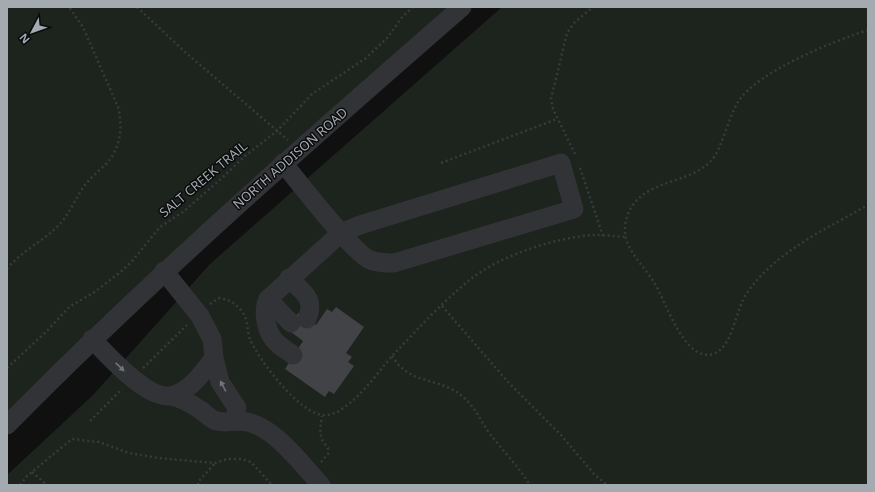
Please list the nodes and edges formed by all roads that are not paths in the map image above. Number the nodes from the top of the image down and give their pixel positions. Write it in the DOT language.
graph roads {
  1 [pos="462,7"];
  2 [pos="283,163"];
  3 [pos="341,233"];
  4 [pos="164,271"];
  5 [pos="289,278"];
  6 [pos="268,299"];
  7 [pos="92,339"];
  8 [pos="293,355"];
  9 [pos="214,358"];
  10 [pos="172,396"];
  11 [pos="234,421"];
  12 [pos="7,425"];
  13 [pos="321,485"];
  1 -- 2 [label="street, NORTH ADDISON ROAD"];
  2 -- 3 [label="street"];
  2 -- 4 [label="street, NORTH ADDISON ROAD"];
  3 -- 3 [label="street"];
  3 -- 5 [label="street"];
  4 -- 7 [label="street, NORTH ADDISON ROAD"];
  4 -- 9 [label="street"];
  5 -- 6 [label="street"];
  5 -- 6 [label="street"];
  6 -- 8 [label="street"];
  7 -- 10 [label="street, one-way"];
  7 -- 12 [label="street, NORTH ADDISON ROAD"];
  9 -- 10 [label="street"];
  11 -- 9 [label="street, one-way"];
  10 -- 11 [label="street"];
  11 -- 13 [label="street"];
}
